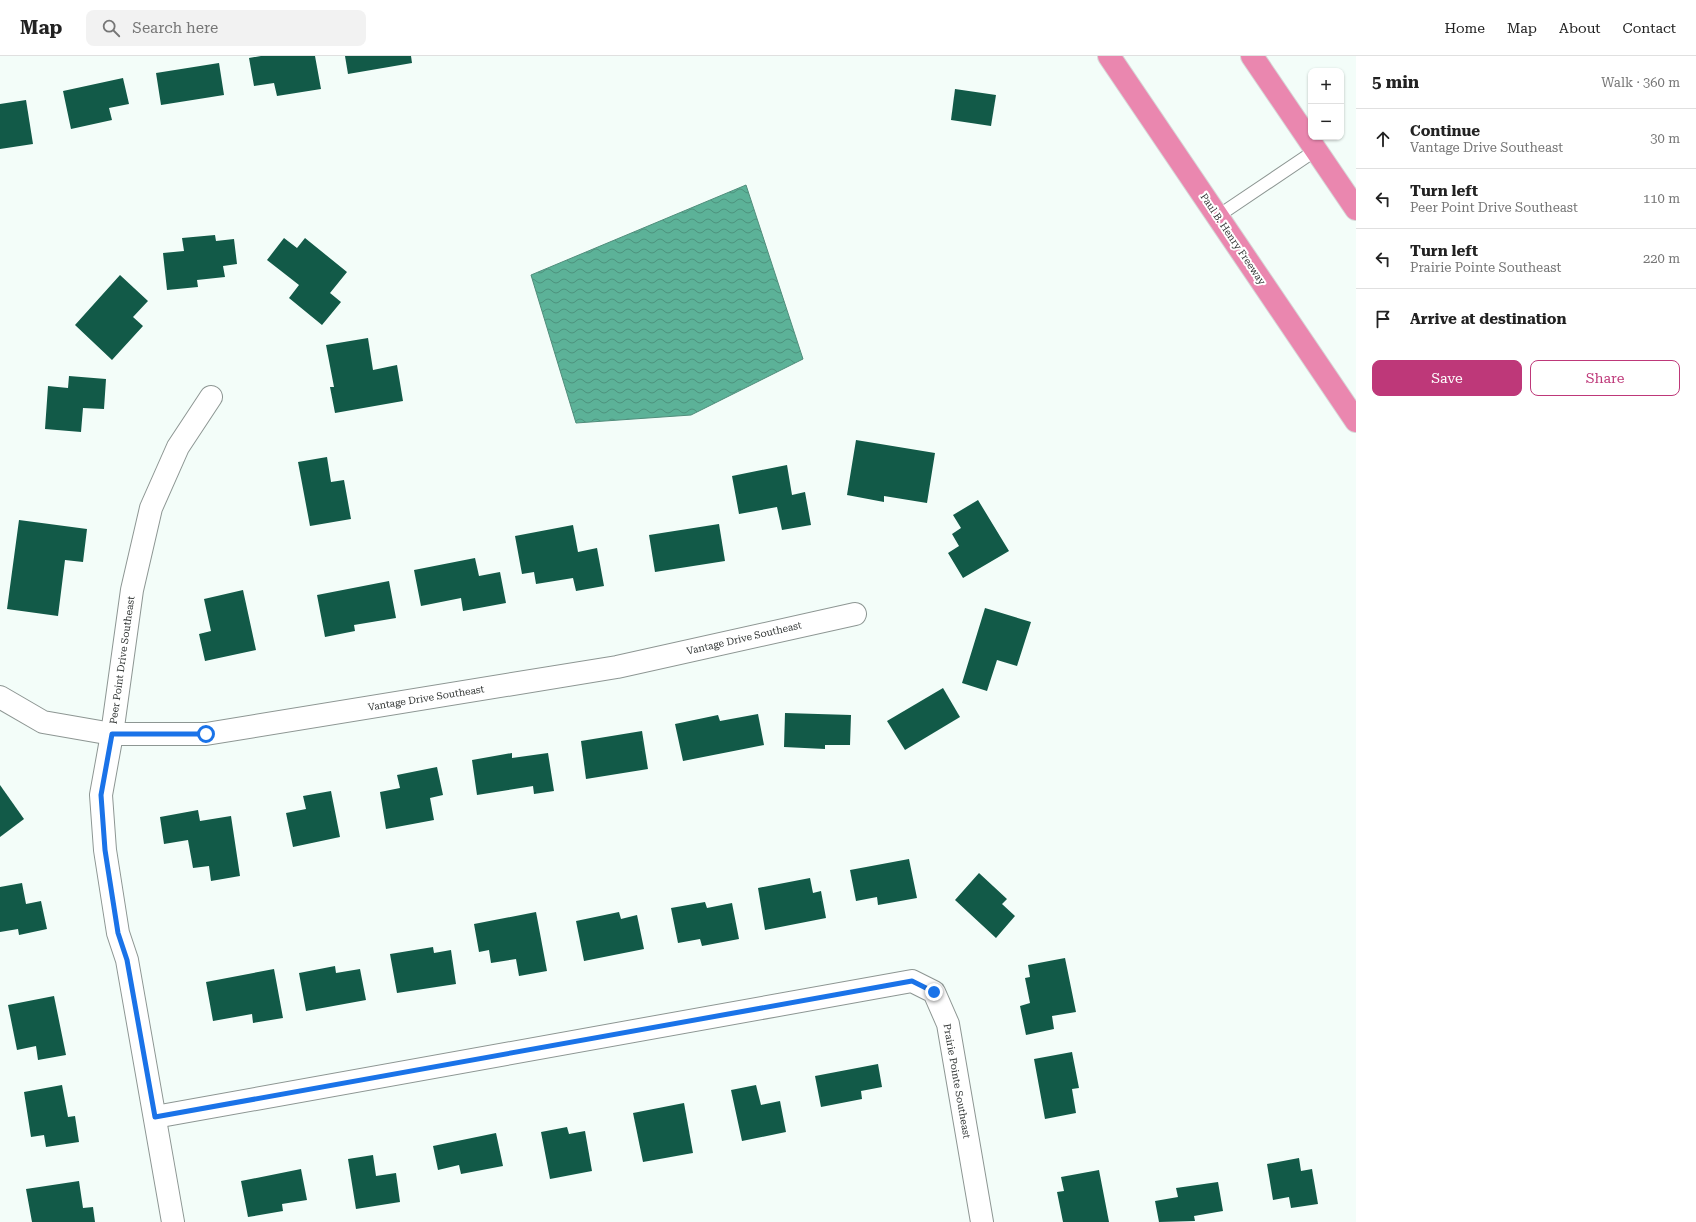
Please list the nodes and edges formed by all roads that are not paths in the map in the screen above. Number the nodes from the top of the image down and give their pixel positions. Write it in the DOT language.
graph roads {
  1 [pos="1109,56"];
  2 [pos="1252,56"];
  3 [pos="1316,150"];
  4 [pos="1356,209"];
  5 [pos="1218,216"];
  6 [pos="211,397"];
  7 [pos="1356,421"];
  8 [pos="855,614"];
  9 [pos="0,697"];
  10 [pos="112,734"];
  11 [pos="155,1117"];
  12 [pos="173,1222"];
  13 [pos="982,1222"];
  1 -- 5 [label="highway, Paul B. Henry Freeway"];
  2 -- 3 [label="highway"];
  3 -- 4 [label="highway"];
  3 -- 5 [label="lane"];
  5 -- 7 [label="highway, Paul B. Henry Freeway"];
  6 -- 10 [label="street, Peer Point Drive Southeast"];
  8 -- 10 [label="street, Vantage Drive Southeast"];
  9 -- 10 [label="street, Vantage Drive Southeast"];
  10 -- 11 [label="street, Peer Point Drive Southeast"];
  11 -- 12 [label="street, Peer Point Drive Southeast"];
  11 -- 13 [label="street, Prairie Pointe Southeast"];
}
